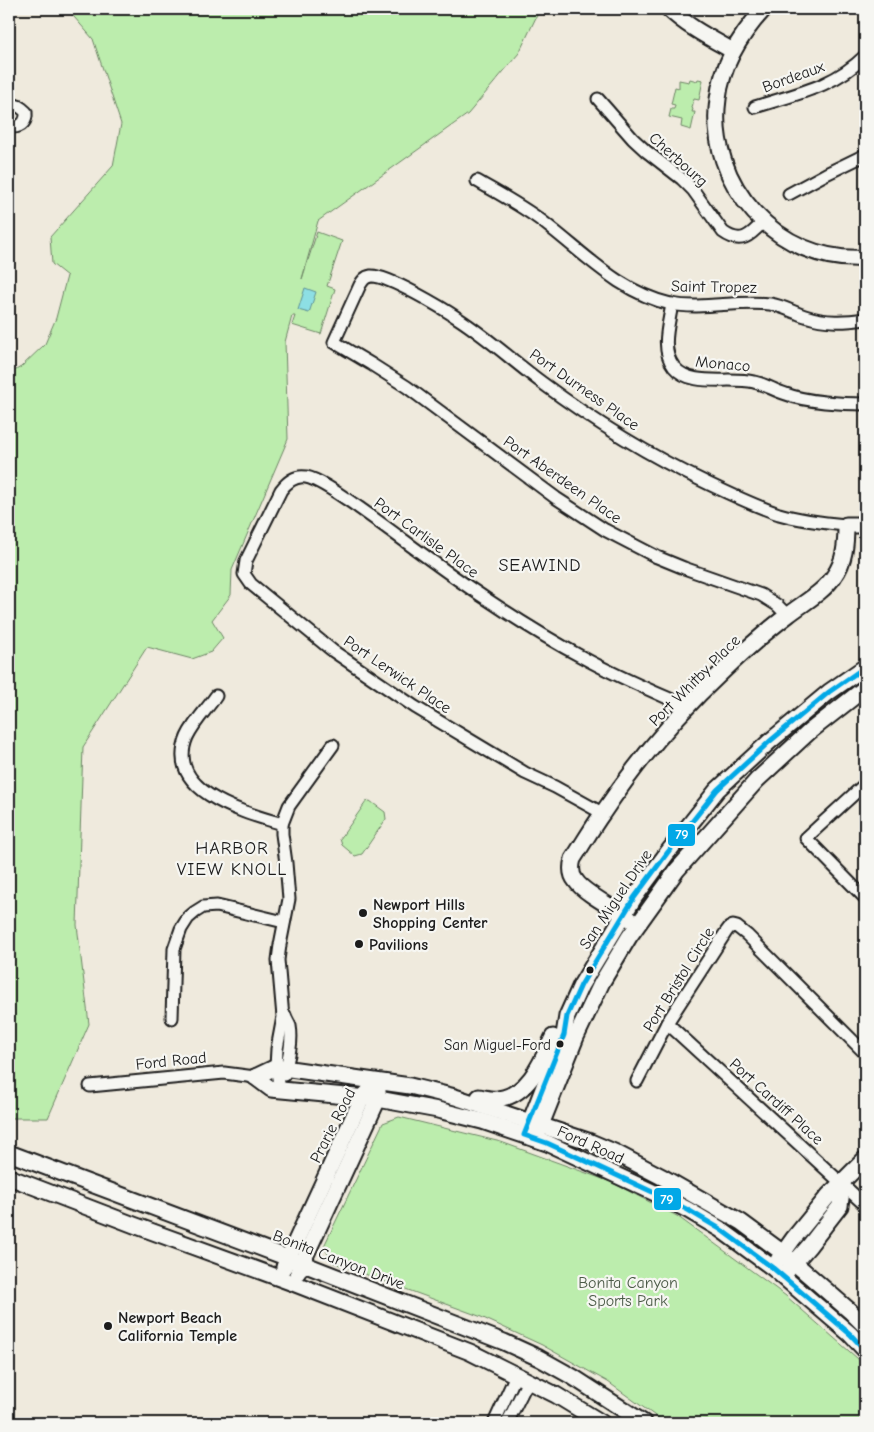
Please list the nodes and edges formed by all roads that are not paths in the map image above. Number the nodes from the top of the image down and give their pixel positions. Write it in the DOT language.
graph roads {
  1 [pos="669,9"];
  2 [pos="764,9"];
  3 [pos="733,51"];
  4 [pos="865,56"];
  5 [pos="598,99"];
  6 [pos="9,106"];
  7 [pos="755,107"];
  8 [pos="9,124"];
  9 [pos="865,155"];
  10 [pos="477,180"];
  11 [pos="788,194"];
  12 [pos="763,222"];
  13 [pos="865,258"];
  14 [pos="672,304"];
  15 [pos="865,319"];
  16 [pos="334,342"];
  17 [pos="865,404"];
  18 [pos="268,516"];
  19 [pos="846,525"];
  20 [pos="865,525"];
  21 [pos="787,615"];
  22 [pos="865,667"];
  23 [pos="865,688"];
  24 [pos="216,696"];
  25 [pos="688,707"];
  26 [pos="333,745"];
  27 [pos="865,784"];
  28 [pos="602,813"];
  29 [pos="282,824"];
  30 [pos="865,898"];
  31 [pos="624,914"];
  32 [pos="284,922"];
  33 [pos="638,924"];
  34 [pos="172,1018"];
  35 [pos="566,1020"];
  36 [pos="667,1022"];
  37 [pos="865,1053"];
  38 [pos="281,1068"];
  39 [pos="255,1077"];
  40 [pos="378,1081"];
  41 [pos="637,1081"];
  42 [pos="90,1086"];
  43 [pos="280,1089"];
  44 [pos="455,1097"];
  45 [pos="362,1098"];
  46 [pos="378,1099"];
  47 [pos="532,1130"];
  48 [pos="9,1153"];
  49 [pos="865,1159"];
  50 [pos="9,1177"];
  51 [pos="843,1183"];
  52 [pos="865,1205"];
  53 [pos="789,1258"];
  54 [pos="295,1261"];
  55 [pos="778,1272"];
  56 [pos="278,1277"];
  57 [pos="293,1282"];
  58 [pos="865,1326"];
  59 [pos="865,1350"];
  60 [pos="522,1378"];
  61 [pos="494,1423"];
  62 [pos="506,1423"];
  63 [pos="602,1423"];
  64 [pos="644,1423"];
  1 -- 3 [label="main road"];
  2 -- 3 [label="main road"];
  3 -- 12 [label="main road"];
  4 -- 7 [label="street, Bordeaux"];
  5 -- 12 [label="street, Cherbourg"];
  6 -- 8 [label="street"];
  9 -- 11 [label="street"];
  10 -- 14 [label="street, Saint Tropez"];
  12 -- 13 [label="main road"];
  14 -- 15 [label="street, Saint Tropez"];
  14 -- 17 [label="street, Monaco"];
  16 -- 19 [label="street, Port Durness Place"];
  16 -- 21 [label="street, Port Aberdeen Place"];
  18 -- 25 [label="street, Port Carlisle Place"];
  18 -- 28 [label="street, Port Lerwick Place"];
  19 -- 20 [label="main road, Port Durness Place"];
  19 -- 21 [label="main road, Port Whitby Place"];
  21 -- 25 [label="main road, Port Whitby Place"];
  22 -- 31 [label="main road, San Miguel Drive"];
  23 -- 33 [label="main road, San Miguel Drive"];
  24 -- 29 [label="street"];
  25 -- 28 [label="main road, Port Whitby Place"];
  26 -- 29 [label="street"];
  27 -- 30 [label="street"];
  28 -- 31 [label="main road, Port Whitby Place"];
  29 -- 32 [label="street"];
  31 -- 33 [label="main road"];
  31 -- 35 [label="main road, San Miguel Drive"];
  32 -- 34 [label="street"];
  32 -- 38 [label="street"];
  33 -- 47 [label="main road, San Miguel Drive"];
  35 -- 44 [label="main road"];
  35 -- 47 [label="main road, San Miguel Drive"];
  36 -- 37 [label="street, Port Bristol Circle"];
  36 -- 41 [label="street, Port Bristol Circle"];
  36 -- 51 [label="street, Port Cardiff Place"];
  38 -- 39 [label="main road"];
  38 -- 40 [label="main road, Ford Road"];
  38 -- 43 [label="street"];
  39 -- 42 [label="street, Ford Road"];
  39 -- 43 [label="main road, Ford Road"];
  40 -- 44 [label="main road, Ford Road"];
  40 -- 45 [label="main road, Prarie Road"];
  40 -- 46 [label="main road, Prarie Road"];
  43 -- 45 [label="main road, Ford Road"];
  44 -- 47 [label="main road, Ford Road"];
  45 -- 46 [label="main road, Ford Road"];
  45 -- 54 [label="main road, Prarie Road"];
  46 -- 47 [label="main road, Ford Road"];
  46 -- 54 [label="main road, Prarie Road"];
  47 -- 53 [label="main road, Ford Road"];
  47 -- 55 [label="main road, Ford Road"];
  48 -- 54 [label="main road, Bonita Canyon Drive"];
  49 -- 51 [label="main road"];
  50 -- 56 [label="main road"];
  51 -- 52 [label="street, Port Cardiff Place"];
  51 -- 53 [label="main road"];
  53 -- 55 [label="main road"];
  53 -- 58 [label="main road, Ford Road"];
  54 -- 56 [label="main road, Prarie Road"];
  54 -- 57 [label="main road, Prarie Road"];
  54 -- 64 [label="main road, Bonita Canyon Drive"];
  55 -- 59 [label="main road, Ford Road"];
  56 -- 57 [label="main road"];
  57 -- 60 [label="main road"];
  60 -- 61 [label="street"];
  60 -- 62 [label="street"];
  60 -- 63 [label="main road"];
}
